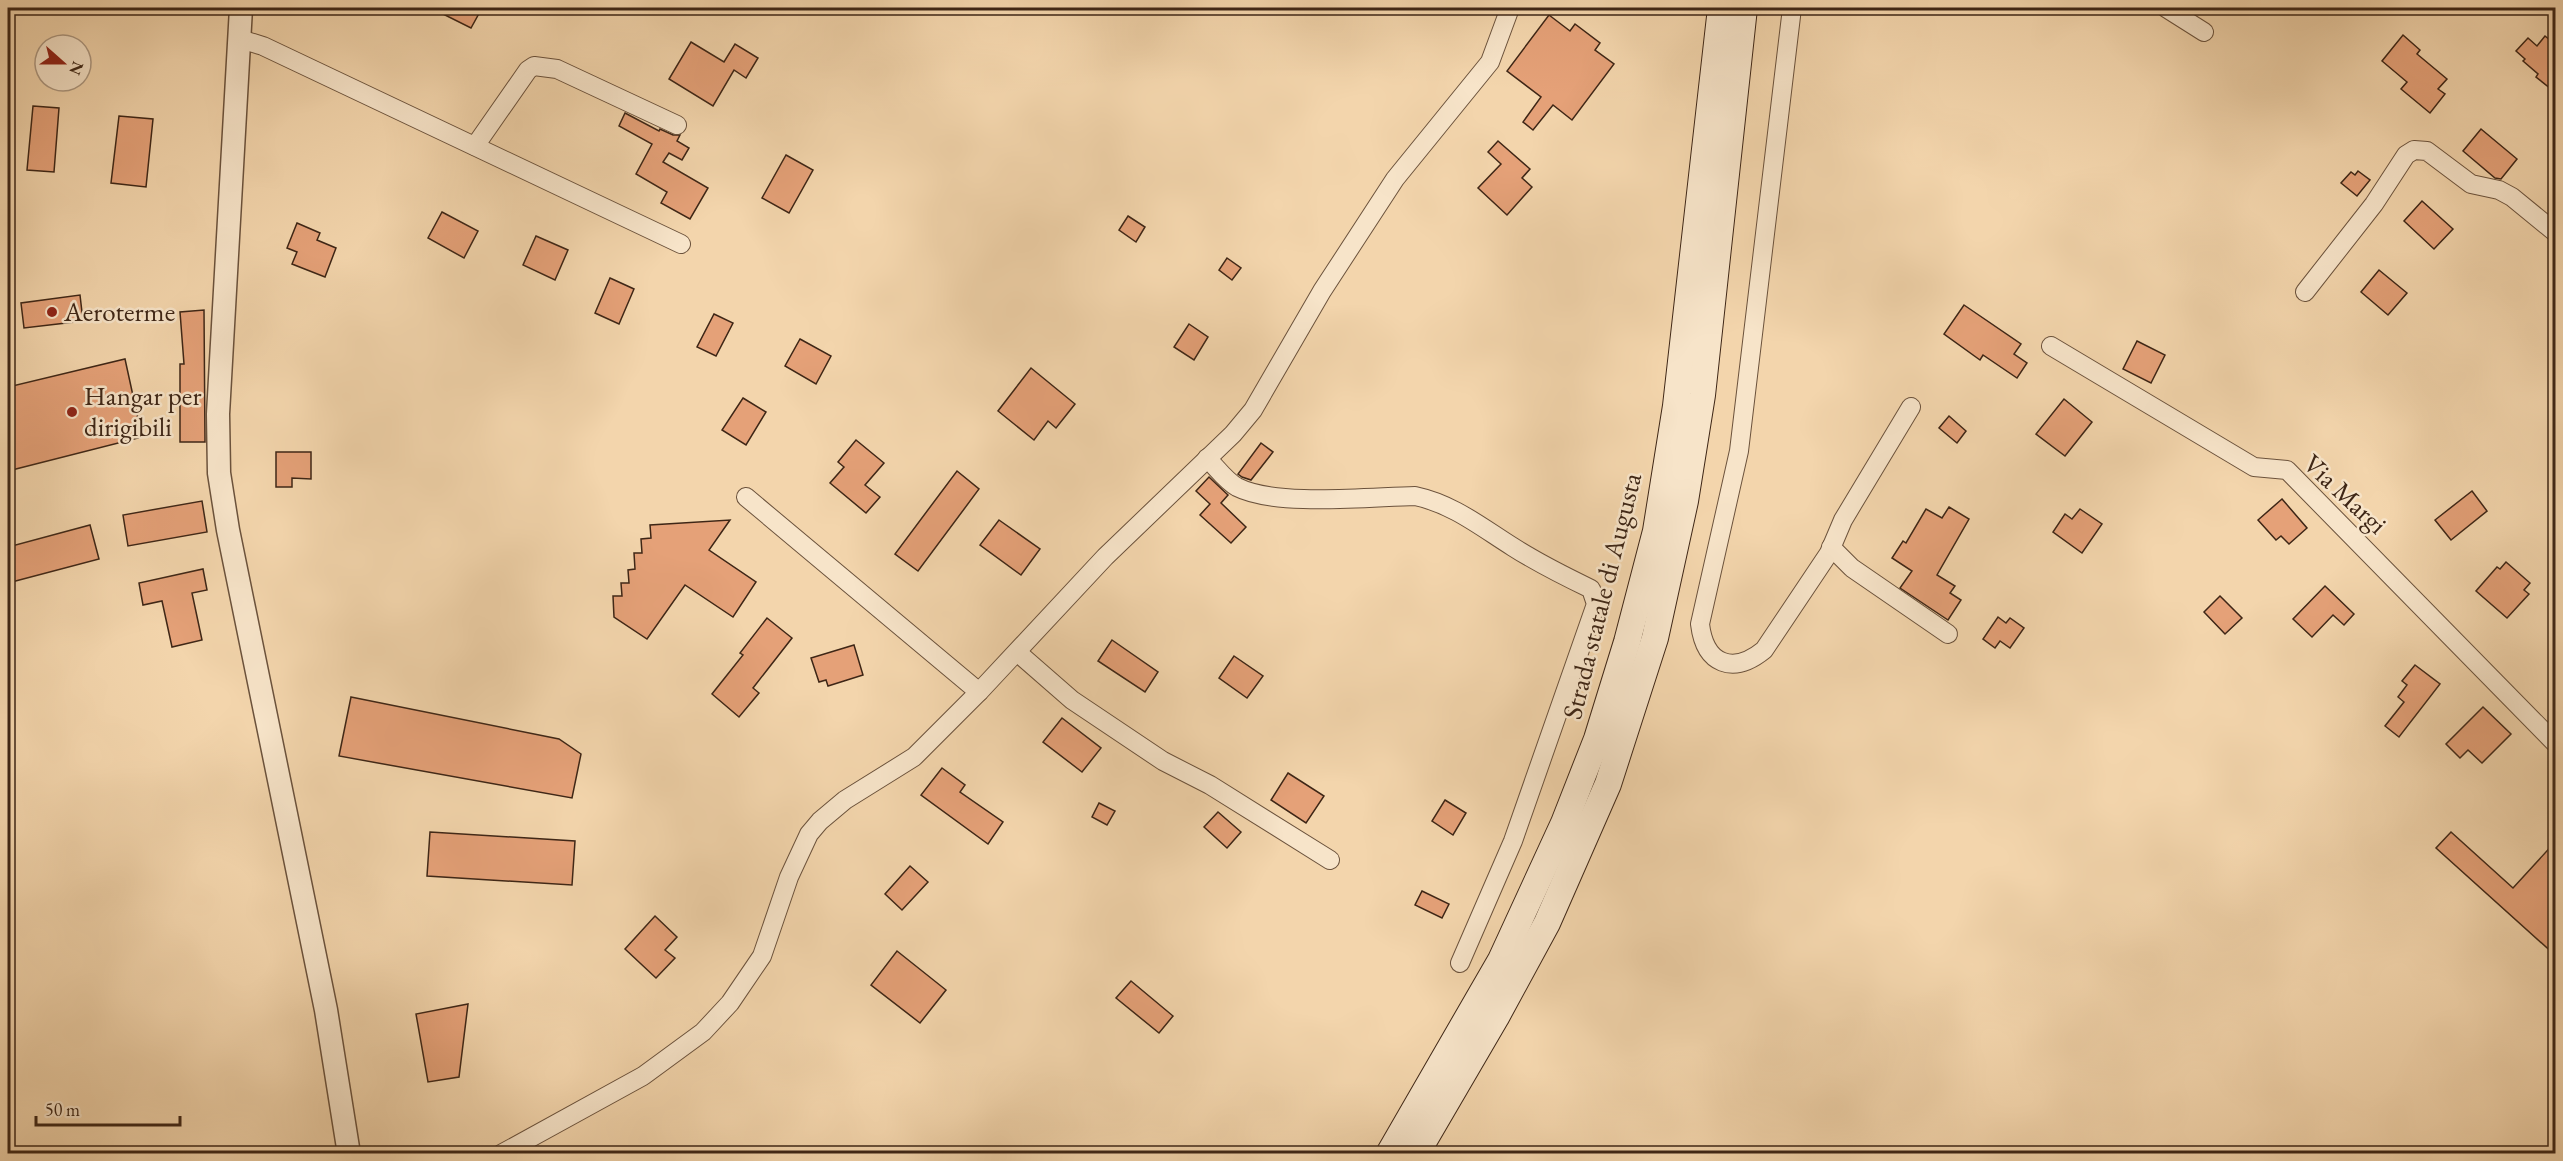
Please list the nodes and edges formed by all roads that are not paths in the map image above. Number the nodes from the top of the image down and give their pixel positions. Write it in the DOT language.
graph roads {
  1 [pos="242,8"];
  2 [pos="1510,8"];
  3 [pos="1721,8"];
  4 [pos="1744,8"];
  5 [pos="1792,8"];
  6 [pos="2166,8"];
  7 [pos="2204,32"];
  8 [pos="240,39"];
  9 [pos="677,125"];
  10 [pos="475,146"];
  11 [pos="2556,233"];
  12 [pos="681,244"];
  13 [pos="2305,292"];
  14 [pos="2051,346"];
  15 [pos="1911,407"];
  16 [pos="1208,458"];
  17 [pos="746,497"];
  18 [pos="1831,547"];
  19 [pos="1948,634"];
  20 [pos="1017,652"];
  21 [pos="979,693"];
  22 [pos="2556,744"];
  23 [pos="1330,860"];
  24 [pos="1460,963"];
  25 [pos="349,1154"];
  26 [pos="501,1154"];
  27 [pos="1389,1154"];
  28 [pos="1416,1154"];
  1 -- 8 [label="street"];
  2 -- 16 [label="street"];
  3 -- 27 [label="main road, Strada statale di Augusta"];
  4 -- 28 [label="main road, Strada statale di Augusta"];
  5 -- 18 [label="street"];
  6 -- 7 [label="street"];
  8 -- 10 [label="street"];
  8 -- 25 [label="street"];
  9 -- 10 [label="street"];
  10 -- 12 [label="street"];
  11 -- 13 [label="street"];
  14 -- 22 [label="street, Via Margi"];
  15 -- 18 [label="street"];
  16 -- 20 [label="street"];
  16 -- 24 [label="street"];
  17 -- 21 [label="street"];
  18 -- 19 [label="street"];
  20 -- 21 [label="street"];
  20 -- 23 [label="street"];
  21 -- 26 [label="street"];
}
